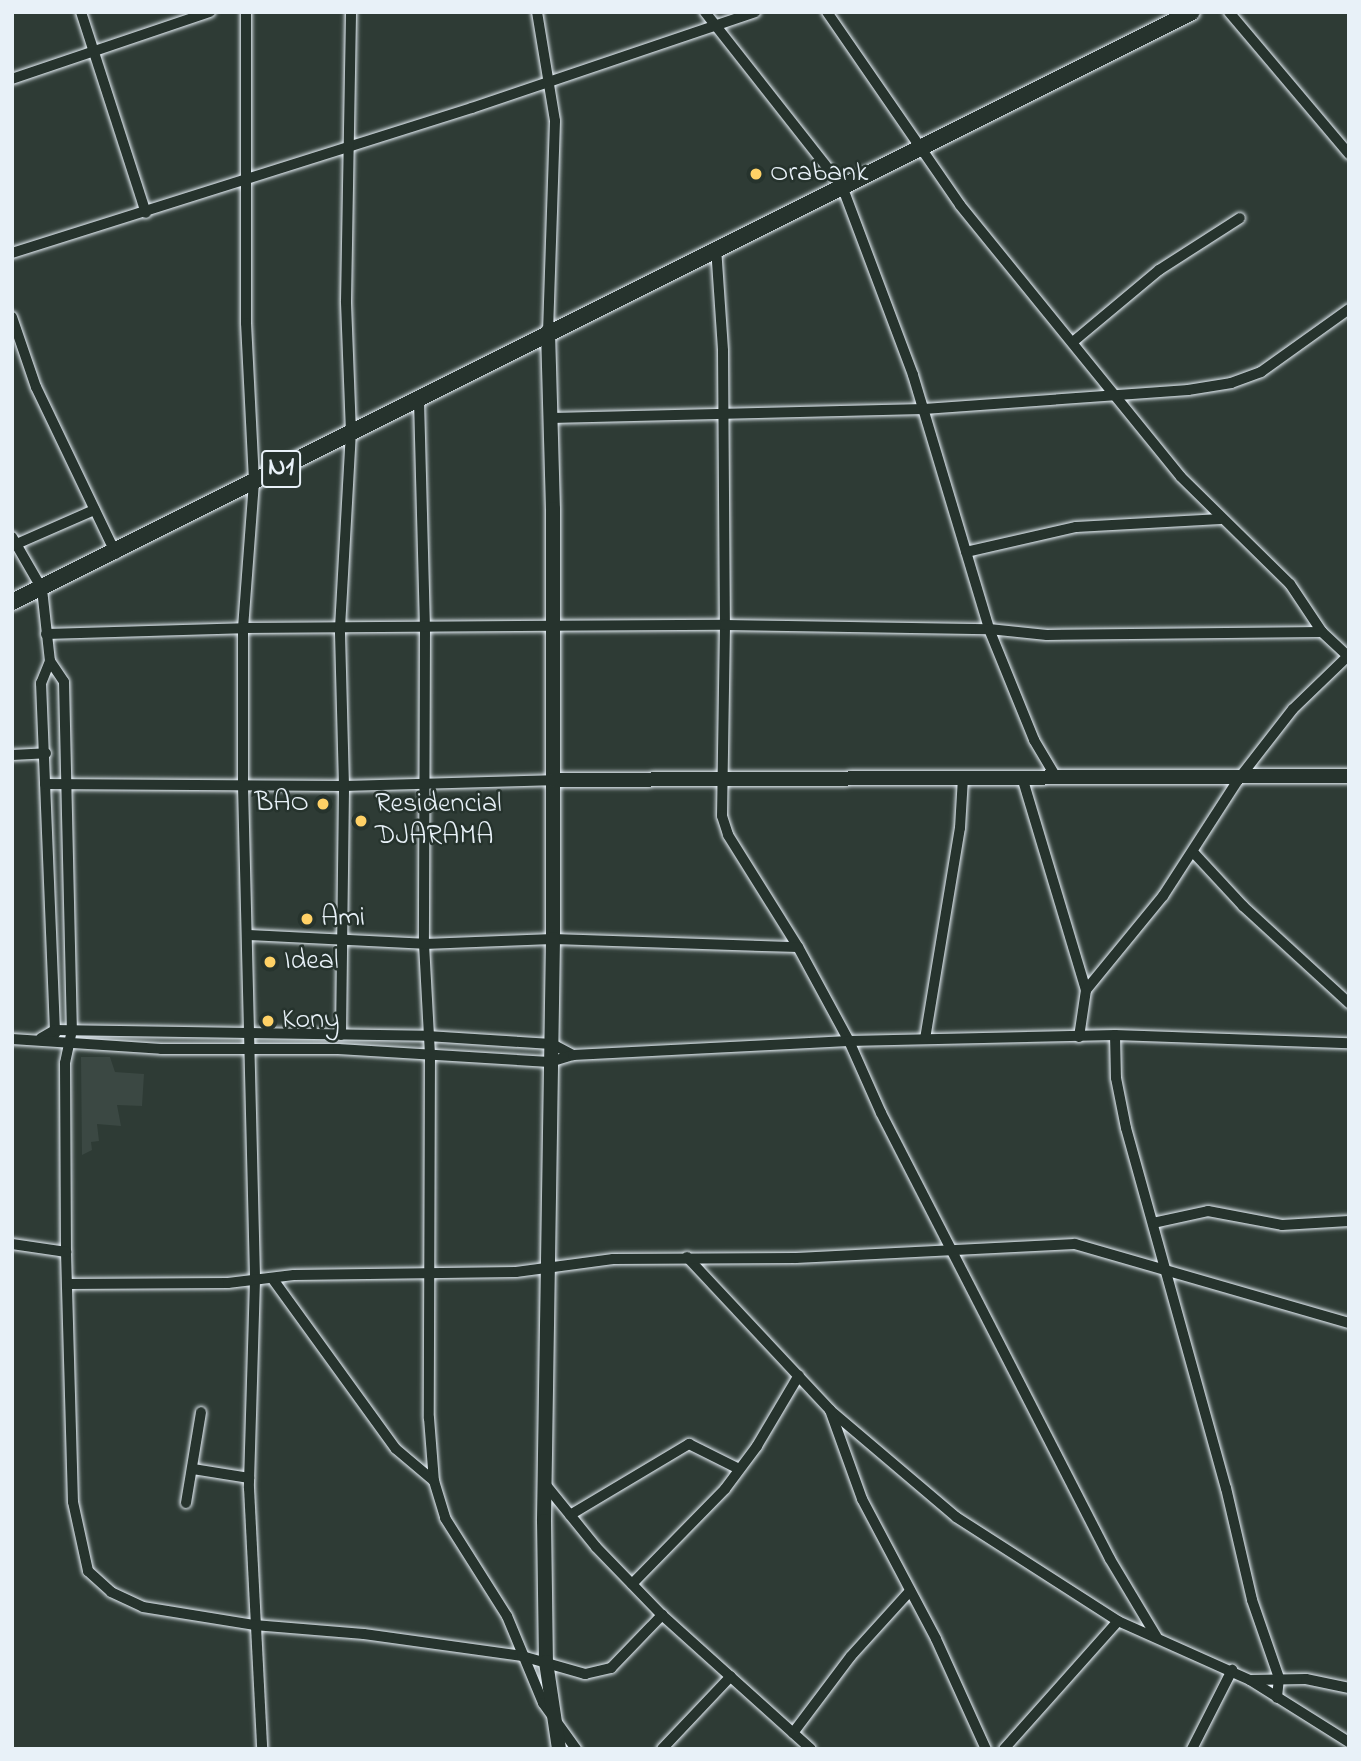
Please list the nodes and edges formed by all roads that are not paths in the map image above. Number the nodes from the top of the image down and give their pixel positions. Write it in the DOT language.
graph roads {
  1 [pos="80,12"];
  2 [pos="210,12"];
  3 [pos="246,12"];
  4 [pos="351,12"];
  5 [pos="537,12"];
  6 [pos="705,12"];
  7 [pos="755,12"];
  8 [pos="827,12"];
  9 [pos="1192,12"];
  10 [pos="1229,12"];
  11 [pos="716,29"];
  12 [pos="96,53"];
  13 [pos="12,79"];
  14 [pos="552,82"];
  15 [pos="348,147"];
  16 [pos="919,149"];
  17 [pos="1349,153"];
  18 [pos="244,182"];
  19 [pos="842,186"];
  20 [pos="146,213"];
  21 [pos="1240,218"];
  22 [pos="716,247"];
  23 [pos="12,253"];
  24 [pos="1349,309"];
  25 [pos="12,317"];
  26 [pos="548,331"];
  27 [pos="1074,341"];
  28 [pos="1117,395"];
  29 [pos="419,400"];
  30 [pos="924,409"];
  31 [pos="722,412"];
  32 [pos="551,418"];
  33 [pos="351,433"];
  34 [pos="254,482"];
  35 [pos="94,510"];
  36 [pos="1221,519"];
  37 [pos="13,543"];
  38 [pos="966,552"];
  39 [pos="116,554"];
  40 [pos="42,589"];
  41 [pos="12,602"];
  42 [pos="725,625"];
  43 [pos="243,628"];
  44 [pos="340,628"];
  45 [pos="425,628"];
  46 [pos="552,628"];
  47 [pos="989,629"];
  48 [pos="1322,632"];
  49 [pos="46,634"];
  50 [pos="1348,655"];
  51 [pos="50,662"];
  52 [pos="46,753"];
  53 [pos="12,755"];
  54 [pos="1349,776"];
  55 [pos="723,777"];
  56 [pos="963,777"];
  57 [pos="1022,777"];
  58 [pos="1056,777"];
  59 [pos="1240,777"];
  60 [pos="553,780"];
  61 [pos="425,783"];
  62 [pos="45,784"];
  63 [pos="68,785"];
  64 [pos="243,786"];
  65 [pos="344,786"];
  66 [pos="1193,852"];
  67 [pos="249,935"];
  68 [pos="344,939"];
  69 [pos="553,939"];
  70 [pos="425,944"];
  71 [pos="798,947"];
  72 [pos="1086,990"];
  73 [pos="1349,1003"];
  74 [pos="55,1030"];
  75 [pos="72,1030"];
  76 [pos="249,1032"];
  77 [pos="341,1035"];
  78 [pos="427,1035"];
  79 [pos="1115,1035"];
  80 [pos="1079,1037"];
  81 [pos="41,1038"];
  82 [pos="12,1039"];
  83 [pos="925,1039"];
  84 [pos="849,1041"];
  85 [pos="55,1044"];
  86 [pos="70,1044"];
  87 [pos="552,1044"];
  88 [pos="1349,1044"];
  89 [pos="251,1050"];
  90 [pos="430,1054"];
  91 [pos="573,1055"];
  92 [pos="550,1062"];
  93 [pos="65,1063"];
  94 [pos="1349,1221"];
  95 [pos="1153,1223"];
  96 [pos="12,1244"];
  97 [pos="954,1251"];
  98 [pos="66,1252"];
  99 [pos="687,1257"];
  100 [pos="549,1265"];
  101 [pos="1165,1270"];
  102 [pos="428,1273"];
  103 [pos="272,1278"];
  104 [pos="255,1280"];
  105 [pos="67,1284"];
  106 [pos="1349,1323"];
  107 [pos="799,1375"];
  108 [pos="830,1410"];
  109 [pos="201,1412"];
  110 [pos="193,1469"];
  111 [pos="739,1469"];
  112 [pos="249,1478"];
  113 [pos="434,1481"];
  114 [pos="545,1484"];
  115 [pos="186,1503"];
  116 [pos="570,1515"];
  117 [pos="632,1584"];
  118 [pos="910,1591"];
  119 [pos="662,1615"];
  120 [pos="1118,1621"];
  121 [pos="254,1625"];
  122 [pos="1156,1636"];
  123 [pos="522,1656"];
  124 [pos="546,1662"];
  125 [pos="1232,1670"];
  126 [pos="731,1676"];
  127 [pos="1279,1678"];
  128 [pos="1250,1679"];
  129 [pos="1349,1688"];
  130 [pos="1278,1698"];
  131 [pos="555,1725"];
  132 [pos="793,1733"];
  133 [pos="1349,1742"];
  134 [pos="262,1749"];
  135 [pos="559,1749"];
  136 [pos="576,1749"];
  137 [pos="662,1749"];
  138 [pos="811,1749"];
  139 [pos="986,1749"];
  140 [pos="1004,1749"];
  141 [pos="1192,1749"];
  1 -- 12 [label="street"];
  2 -- 12 [label="street"];
  3 -- 18 [label="street"];
  4 -- 15 [label="street"];
  5 -- 14 [label="street"];
  6 -- 11 [label="street"];
  7 -- 11 [label="street"];
  8 -- 16 [label="street"];
  9 -- 16 [label="main road, N1"];
  10 -- 17 [label="street"];
  11 -- 14 [label="street"];
  11 -- 19 [label="street"];
  12 -- 13 [label="street"];
  12 -- 20 [label="street"];
  14 -- 15 [label="street"];
  14 -- 26 [label="street"];
  15 -- 18 [label="street"];
  15 -- 33 [label="street"];
  16 -- 19 [label="main road, N1"];
  16 -- 27 [label="street"];
  18 -- 20 [label="street"];
  18 -- 34 [label="street"];
  19 -- 22 [label="main road, N1"];
  19 -- 30 [label="street"];
  20 -- 23 [label="street"];
  21 -- 27 [label="street"];
  22 -- 26 [label="main road, N1"];
  22 -- 31 [label="street"];
  24 -- 28 [label="street"];
  25 -- 35 [label="street"];
  26 -- 29 [label="main road, N1"];
  26 -- 32 [label="main road"];
  27 -- 28 [label="street"];
  28 -- 30 [label="street"];
  28 -- 36 [label="street"];
  29 -- 33 [label="main road, N1"];
  29 -- 45 [label="street"];
  30 -- 31 [label="street"];
  30 -- 38 [label="street"];
  31 -- 32 [label="street"];
  31 -- 42 [label="street"];
  32 -- 46 [label="main road"];
  33 -- 34 [label="main road, N1"];
  33 -- 44 [label="street"];
  34 -- 39 [label="main road, N1"];
  34 -- 43 [label="street"];
  35 -- 37 [label="street"];
  35 -- 39 [label="street"];
  36 -- 38 [label="street"];
  36 -- 48 [label="street"];
  37 -- 40 [label="street"];
  38 -- 47 [label="street"];
  39 -- 40 [label="main road, N1"];
  40 -- 41 [label="main road, N1"];
  40 -- 49 [label="street"];
  42 -- 46 [label="street"];
  42 -- 47 [label="street"];
  42 -- 55 [label="street"];
  43 -- 44 [label="street"];
  43 -- 49 [label="street"];
  43 -- 64 [label="street"];
  44 -- 45 [label="street"];
  44 -- 65 [label="street"];
  45 -- 46 [label="street"];
  45 -- 61 [label="street"];
  46 -- 60 [label="main road"];
  47 -- 48 [label="street"];
  47 -- 58 [label="street"];
  48 -- 50 [label="street"];
  49 -- 51 [label="street"];
  50 -- 59 [label="street"];
  51 -- 52 [label="street"];
  51 -- 63 [label="street"];
  52 -- 53 [label="street"];
  52 -- 62 [label="street"];
  54 -- 59 [label="main road"];
  55 -- 56 [label="main road"];
  55 -- 60 [label="main road"];
  55 -- 71 [label="street"];
  56 -- 57 [label="main road"];
  56 -- 83 [label="street"];
  57 -- 58 [label="main road"];
  57 -- 72 [label="street"];
  58 -- 59 [label="main road"];
  59 -- 66 [label="street"];
  60 -- 61 [label="street"];
  60 -- 69 [label="main road"];
  61 -- 65 [label="street"];
  61 -- 70 [label="street"];
  62 -- 63 [label="street"];
  62 -- 74 [label="street"];
  63 -- 64 [label="street"];
  63 -- 75 [label="street"];
  64 -- 65 [label="street"];
  64 -- 67 [label="street"];
  65 -- 68 [label="street"];
  66 -- 72 [label="street"];
  66 -- 73 [label="street"];
  67 -- 68 [label="street"];
  67 -- 76 [label="street"];
  68 -- 70 [label="street"];
  68 -- 77 [label="street"];
  69 -- 70 [label="street"];
  69 -- 71 [label="street"];
  69 -- 87 [label="main road"];
  70 -- 78 [label="street"];
  71 -- 84 [label="street"];
  72 -- 80 [label="street"];
  74 -- 75 [label="street"];
  74 -- 81 [label="street"];
  74 -- 85 [label="street"];
  75 -- 76 [label="street"];
  75 -- 86 [label="street"];
  76 -- 77 [label="street"];
  76 -- 89 [label="street"];
  77 -- 78 [label="street"];
  78 -- 87 [label="street"];
  78 -- 90 [label="street"];
  79 -- 80 [label="street"];
  79 -- 88 [label="street"];
  79 -- 95 [label="street"];
  80 -- 83 [label="street"];
  81 -- 82 [label="street"];
  81 -- 85 [label="street"];
  83 -- 84 [label="street"];
  84 -- 91 [label="street"];
  84 -- 97 [label="street"];
  85 -- 86 [label="street"];
  85 -- 93 [label="street"];
  86 -- 89 [label="street"];
  86 -- 93 [label="street"];
  87 -- 91 [label="street"];
  87 -- 92 [label="main road"];
  89 -- 90 [label="street"];
  89 -- 104 [label="street"];
  90 -- 92 [label="street"];
  90 -- 102 [label="street"];
  91 -- 92 [label="street"];
  92 -- 100 [label="main road"];
  93 -- 98 [label="street"];
  94 -- 95 [label="street"];
  95 -- 101 [label="street"];
  96 -- 98 [label="street"];
  97 -- 99 [label="street"];
  97 -- 101 [label="street"];
  97 -- 122 [label="street"];
  98 -- 105 [label="street"];
  99 -- 100 [label="street"];
  99 -- 107 [label="street"];
  100 -- 102 [label="street"];
  100 -- 114 [label="main road"];
  101 -- 106 [label="street"];
  101 -- 127 [label="street"];
  102 -- 103 [label="street"];
  102 -- 113 [label="street"];
  103 -- 104 [label="street"];
  103 -- 113 [label="street"];
  104 -- 105 [label="street"];
  104 -- 112 [label="street"];
  105 -- 121 [label="street"];
  107 -- 108 [label="street"];
  107 -- 111 [label="street"];
  108 -- 118 [label="street"];
  108 -- 120 [label="street"];
  109 -- 110 [label="street"];
  110 -- 112 [label="street"];
  110 -- 115 [label="street"];
  111 -- 116 [label="street"];
  111 -- 117 [label="street"];
  112 -- 121 [label="street"];
  113 -- 123 [label="street"];
  114 -- 116 [label="street"];
  114 -- 124 [label="main road"];
  116 -- 117 [label="street"];
  117 -- 119 [label="street"];
  118 -- 132 [label="street"];
  118 -- 139 [label="street"];
  119 -- 124 [label="street"];
  119 -- 126 [label="street"];
  120 -- 122 [label="street"];
  120 -- 140 [label="street"];
  121 -- 123 [label="street"];
  121 -- 134 [label="street"];
  122 -- 125 [label="street"];
  123 -- 124 [label="street"];
  123 -- 131 [label="street"];
  124 -- 131 [label="main road"];
  125 -- 128 [label="street"];
  125 -- 141 [label="street"];
  126 -- 132 [label="street"];
  126 -- 137 [label="street"];
  127 -- 128 [label="street"];
  127 -- 129 [label="street"];
  127 -- 130 [label="street"];
  128 -- 130 [label="street"];
  130 -- 133 [label="street"];
  131 -- 135 [label="main road"];
  131 -- 136 [label="street"];
  132 -- 138 [label="street"];
}
